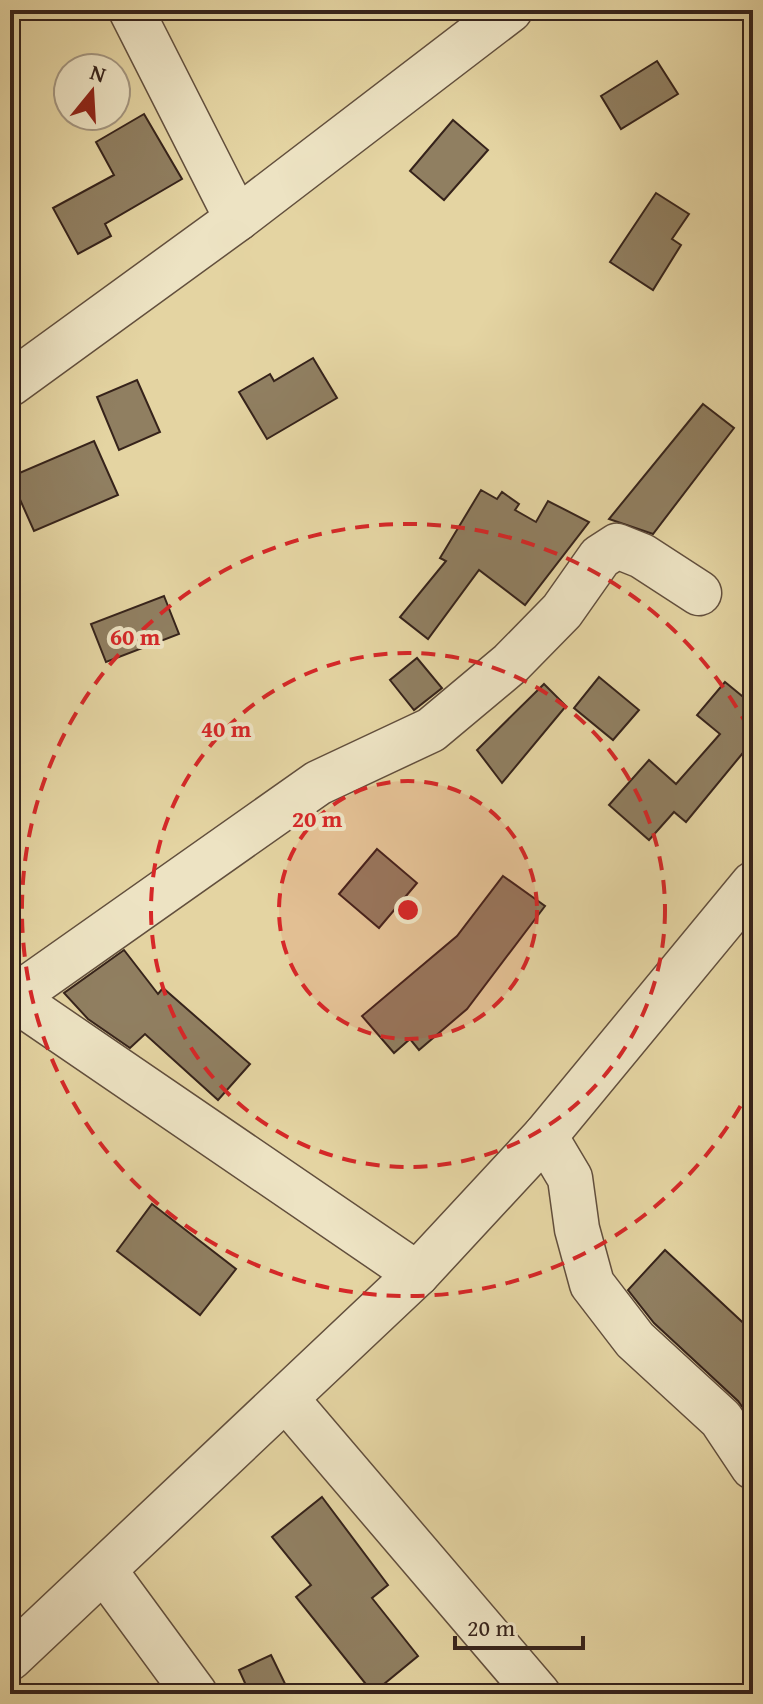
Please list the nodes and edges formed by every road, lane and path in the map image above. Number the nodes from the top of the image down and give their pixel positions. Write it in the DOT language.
graph roads {
  1 [pos="131,10"];
  2 [pos="510,10"];
  3 [pos="237,219"];
  4 [pos="10,384"];
  5 [pos="699,593"];
  6 [pos="753,884"];
  7 [pos="12,997"];
  8 [pos="545,1136"];
  9 [pos="417,1274"];
  10 [pos="287,1400"];
  11 [pos="753,1467"];
  12 [pos="104,1570"];
  13 [pos="10,1658"];
  14 [pos="195,1694"];
  15 [pos="538,1694"];
  1 -- 3 [label="street"];
  2 -- 3 [label="street"];
  3 -- 4 [label="street"];
  5 -- 7 [label="street"];
  6 -- 8 [label="street"];
  7 -- 9 [label="street"];
  8 -- 9 [label="street"];
  8 -- 11 [label="street"];
  9 -- 10 [label="street"];
  10 -- 12 [label="street"];
  10 -- 15 [label="street"];
  12 -- 13 [label="street"];
  12 -- 14 [label="street"];
}
